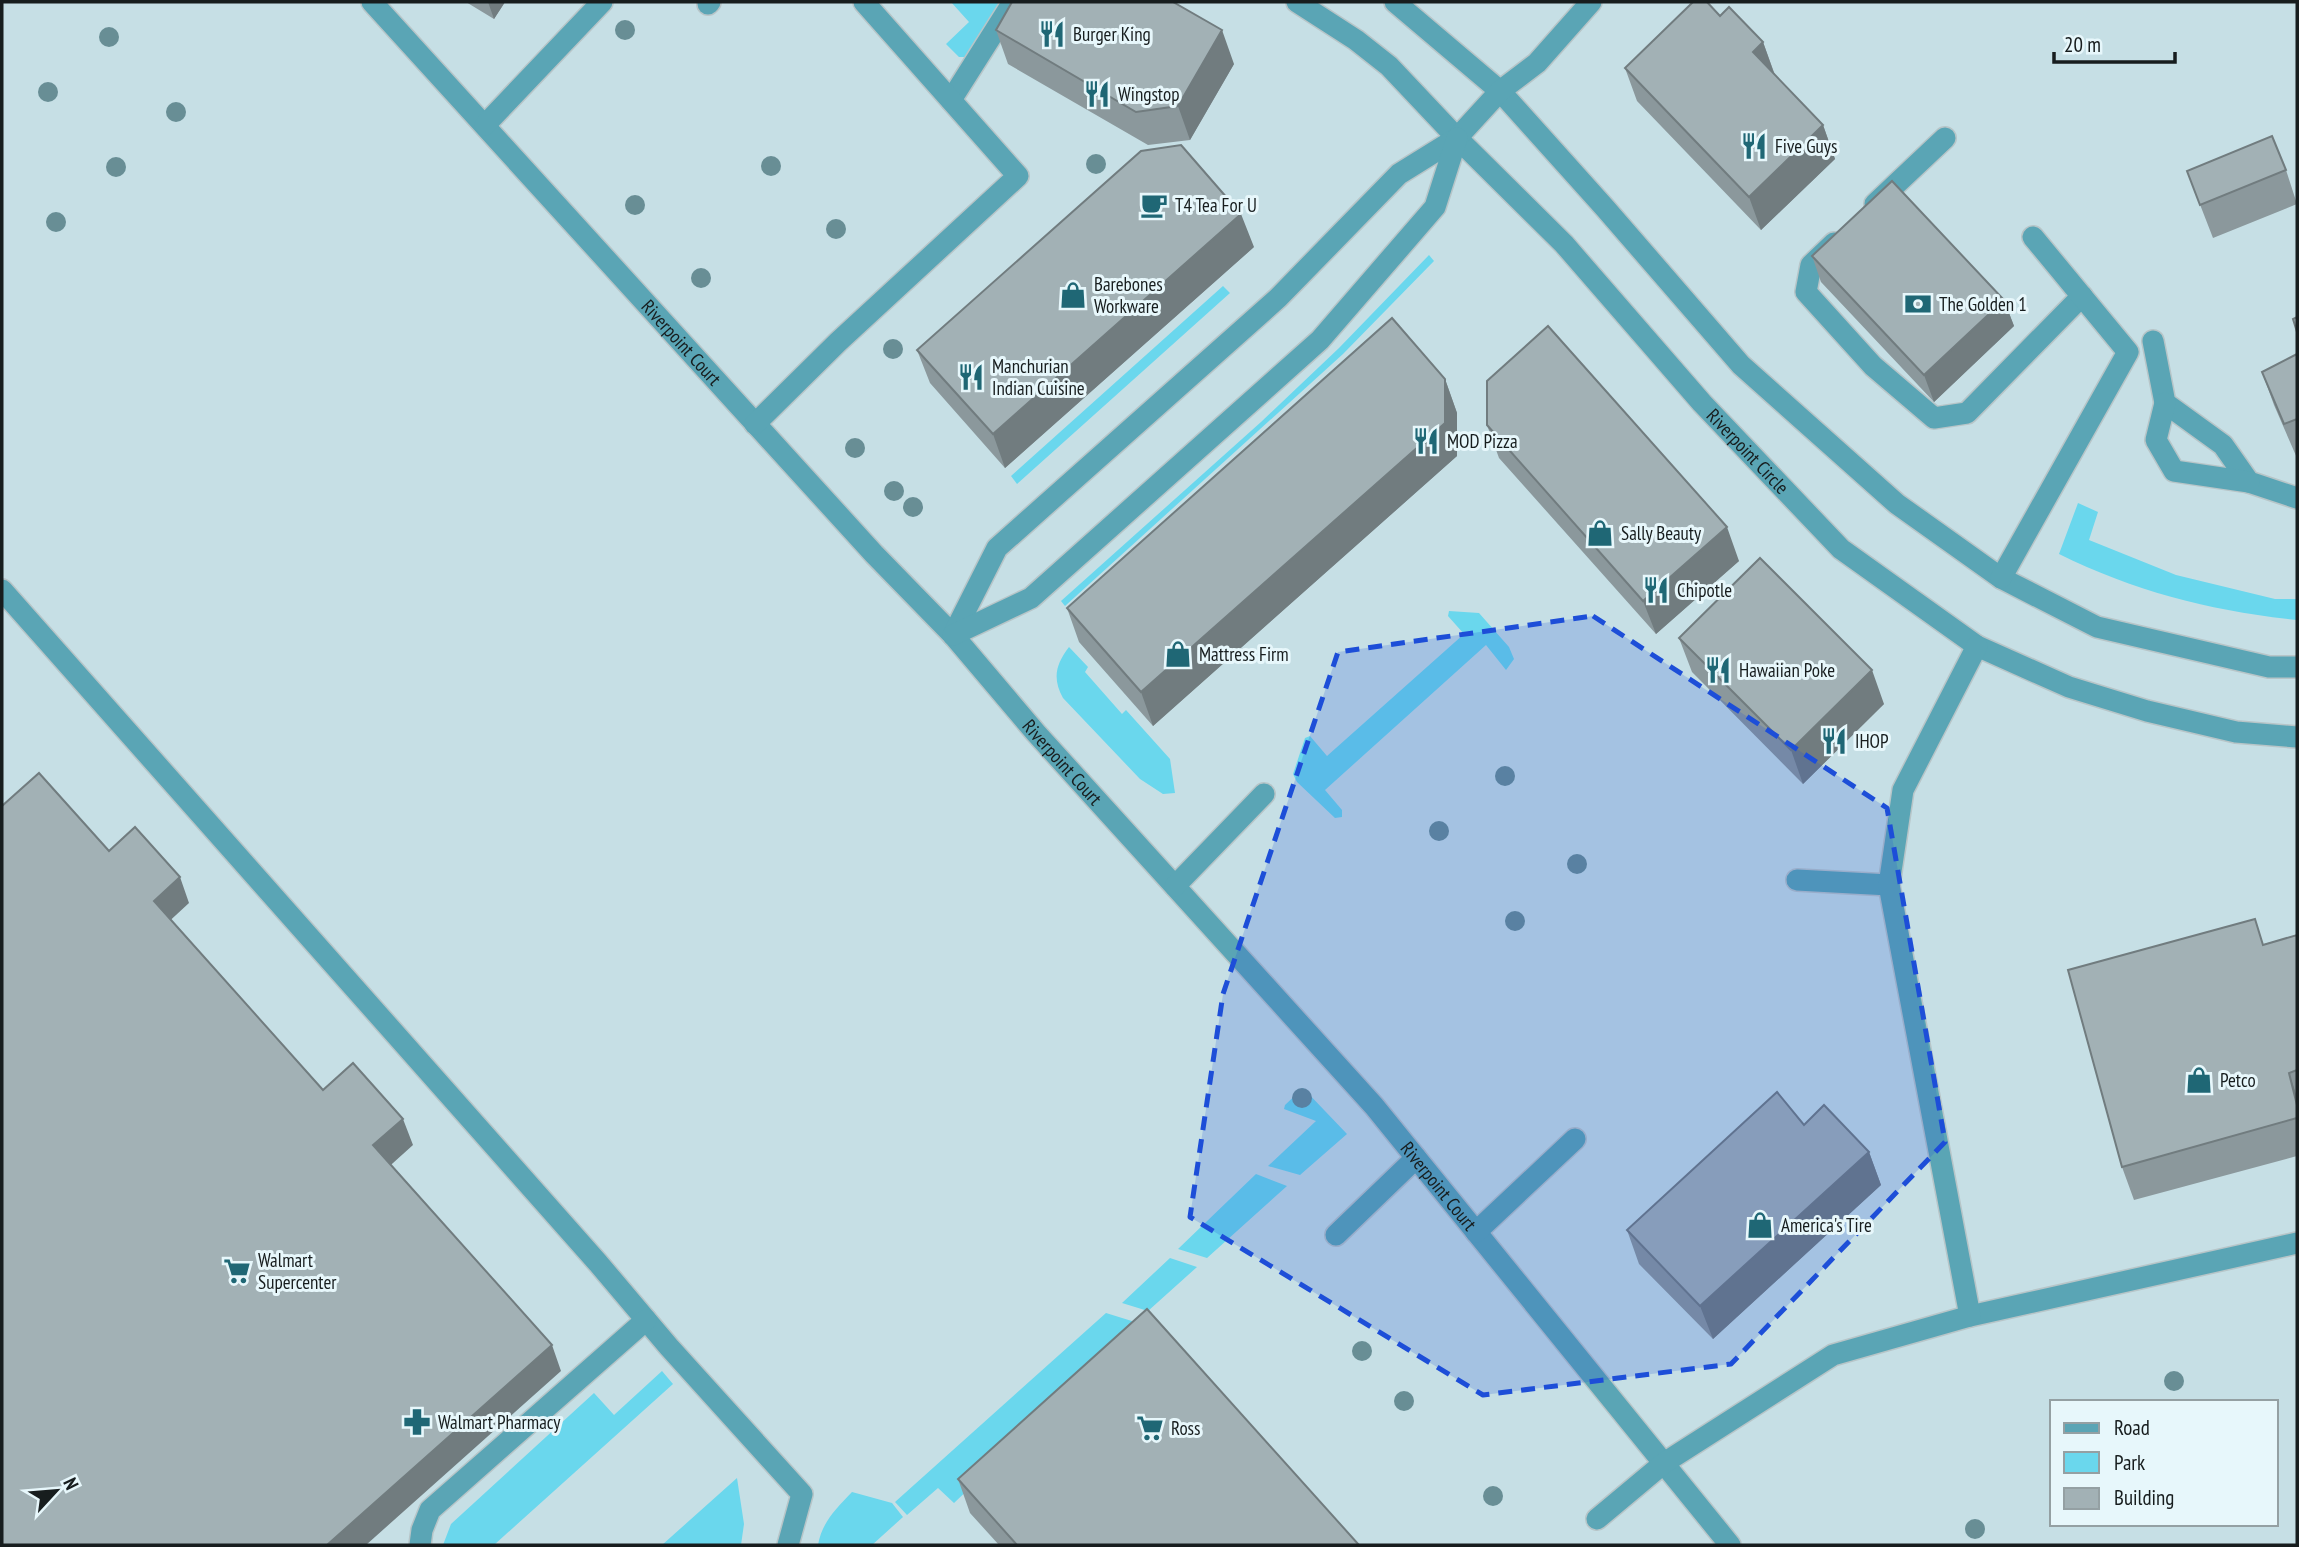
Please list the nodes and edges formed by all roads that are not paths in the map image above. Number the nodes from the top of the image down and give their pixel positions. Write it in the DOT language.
graph roads {
  1 [pos="372,2"];
  2 [pos="602,2"];
  3 [pos="864,2"];
  4 [pos="1013,2"];
  5 [pos="1297,2"];
  6 [pos="1395,2"];
  7 [pos="1591,2"];
  8 [pos="1500,91"];
  9 [pos="951,100"];
  10 [pos="485,125"];
  11 [pos="1457,138"];
  12 [pos="1945,138"];
  13 [pos="2033,237"];
  14 [pos="2082,296"];
  15 [pos="2153,341"];
  16 [pos="2165,403"];
  17 [pos="755,424"];
  18 [pos="2249,482"];
  19 [pos="2297,498"];
  20 [pos="2001,578"];
  21 [pos="2,590"];
  22 [pos="953,635"];
  23 [pos="1977,646"];
  24 [pos="2297,667"];
  25 [pos="2297,737"];
  26 [pos="1264,794"];
  27 [pos="1797,880"];
  28 [pos="1889,885"];
  29 [pos="1175,886"];
  30 [pos="1574,1139"];
  31 [pos="1416,1158"];
  32 [pos="1476,1232"];
  33 [pos="1336,1235"];
  34 [pos="2297,1243"];
  35 [pos="1970,1316"];
  36 [pos="646,1320"];
  37 [pos="1664,1463"];
  38 [pos="1597,1519"];
  39 [pos="420,1545"];
  40 [pos="788,1545"];
  41 [pos="1730,1545"];
  1 -- 10 [label="street, Riverpoint Court"];
  2 -- 10 [label="street"];
  3 -- 9 [label="street"];
  4 -- 9 [label="street"];
  5 -- 11 [label="street, Riverpoint Circle"];
  6 -- 8 [label="street"];
  7 -- 8 [label="street"];
  8 -- 11 [label="street"];
  8 -- 20 [label="street"];
  9 -- 17 [label="street"];
  10 -- 17 [label="street, Riverpoint Court"];
  11 -- 22 [label="street"];
  11 -- 22 [label="street"];
  11 -- 23 [label="street, Riverpoint Circle"];
  12 -- 14 [label="street"];
  13 -- 14 [label="street"];
  14 -- 20 [label="street"];
  15 -- 16 [label="street"];
  16 -- 18 [label="street"];
  16 -- 18 [label="street"];
  17 -- 22 [label="street, Riverpoint Court"];
  18 -- 19 [label="street"];
  20 -- 24 [label="street"];
  21 -- 36 [label="street"];
  22 -- 29 [label="street, Riverpoint Court"];
  23 -- 25 [label="street, Riverpoint Circle"];
  23 -- 28 [label="street"];
  26 -- 29 [label="street"];
  27 -- 28 [label="street"];
  28 -- 35 [label="street"];
  29 -- 31 [label="street, Riverpoint Court"];
  30 -- 32 [label="street"];
  31 -- 32 [label="street, Riverpoint Court"];
  31 -- 33 [label="street"];
  32 -- 37 [label="street, Riverpoint Court"];
  34 -- 35 [label="street"];
  35 -- 37 [label="street"];
  36 -- 39 [label="street"];
  36 -- 40 [label="street"];
  37 -- 38 [label="street"];
  37 -- 41 [label="street, Riverpoint Court"];
}
